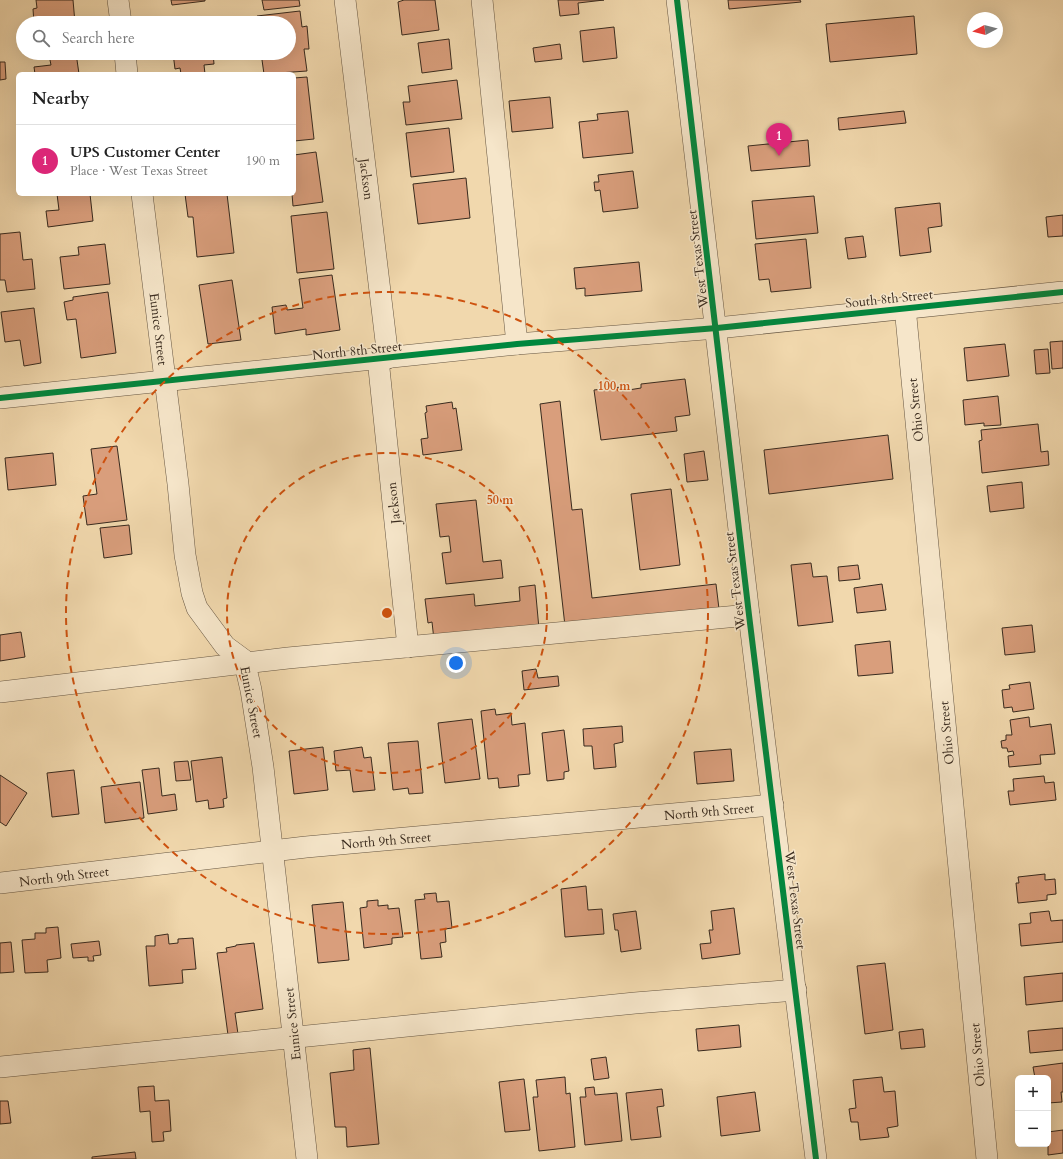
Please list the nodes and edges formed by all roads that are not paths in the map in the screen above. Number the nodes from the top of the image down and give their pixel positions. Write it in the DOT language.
graph roads {
  1 [pos="118,0"];
  2 [pos="344,0"];
  3 [pos="482,0"];
  4 [pos="677,0"];
  5 [pos="120,16"];
  6 [pos="126,60"];
  7 [pos="127,72"];
  8 [pos="142,196"];
  9 [pos="1063,292"];
  10 [pos="905,307"];
  11 [pos="717,328"];
  12 [pos="517,344"];
  13 [pos="383,358"];
  14 [pos="166,381"];
  15 [pos="0,398"];
  16 [pos="749,615"];
  17 [pos="408,647"];
  18 [pos="246,663"];
  19 [pos="0,692"];
  20 [pos="773,805"];
  21 [pos="273,851"];
  22 [pos="0,883"];
  23 [pos="796,990"];
  24 [pos="294,1038"];
  25 [pos="0,1067"];
  26 [pos="307,1159"];
  27 [pos="816,1159"];
  28 [pos="987,1159"];
  1 -- 5 [label="street"];
  2 -- 13 [label="street, Jackson"];
  3 -- 12 [label="street"];
  4 -- 11 [label="street, West Texas Street"];
  6 -- 7 [label="street"];
  8 -- 14 [label="street, Eunice Street"];
  9 -- 10 [label="street, South 8th Street"];
  10 -- 11 [label="street, South 8th Street"];
  10 -- 28 [label="street, Ohio Street"];
  11 -- 12 [label="street, North 8th Street"];
  11 -- 16 [label="street, West Texas Street"];
  12 -- 13 [label="street, North 8th Street"];
  13 -- 14 [label="street, North 8th Street"];
  13 -- 17 [label="street, Jackson"];
  14 -- 15 [label="street, North 8th Street"];
  14 -- 18 [label="street, Eunice Street"];
  16 -- 17 [label="street"];
  16 -- 20 [label="street, West Texas Street"];
  17 -- 18 [label="street"];
  18 -- 19 [label="street"];
  18 -- 21 [label="street, Eunice Street"];
  20 -- 21 [label="street, North 9th Street"];
  20 -- 23 [label="street, West Texas Street"];
  21 -- 22 [label="street, North 9th Street"];
  21 -- 24 [label="street, Eunice Street"];
  23 -- 24 [label="street"];
  23 -- 27 [label="street, West Texas Street"];
  24 -- 25 [label="street"];
  24 -- 26 [label="street, Eunice Street"];
}
